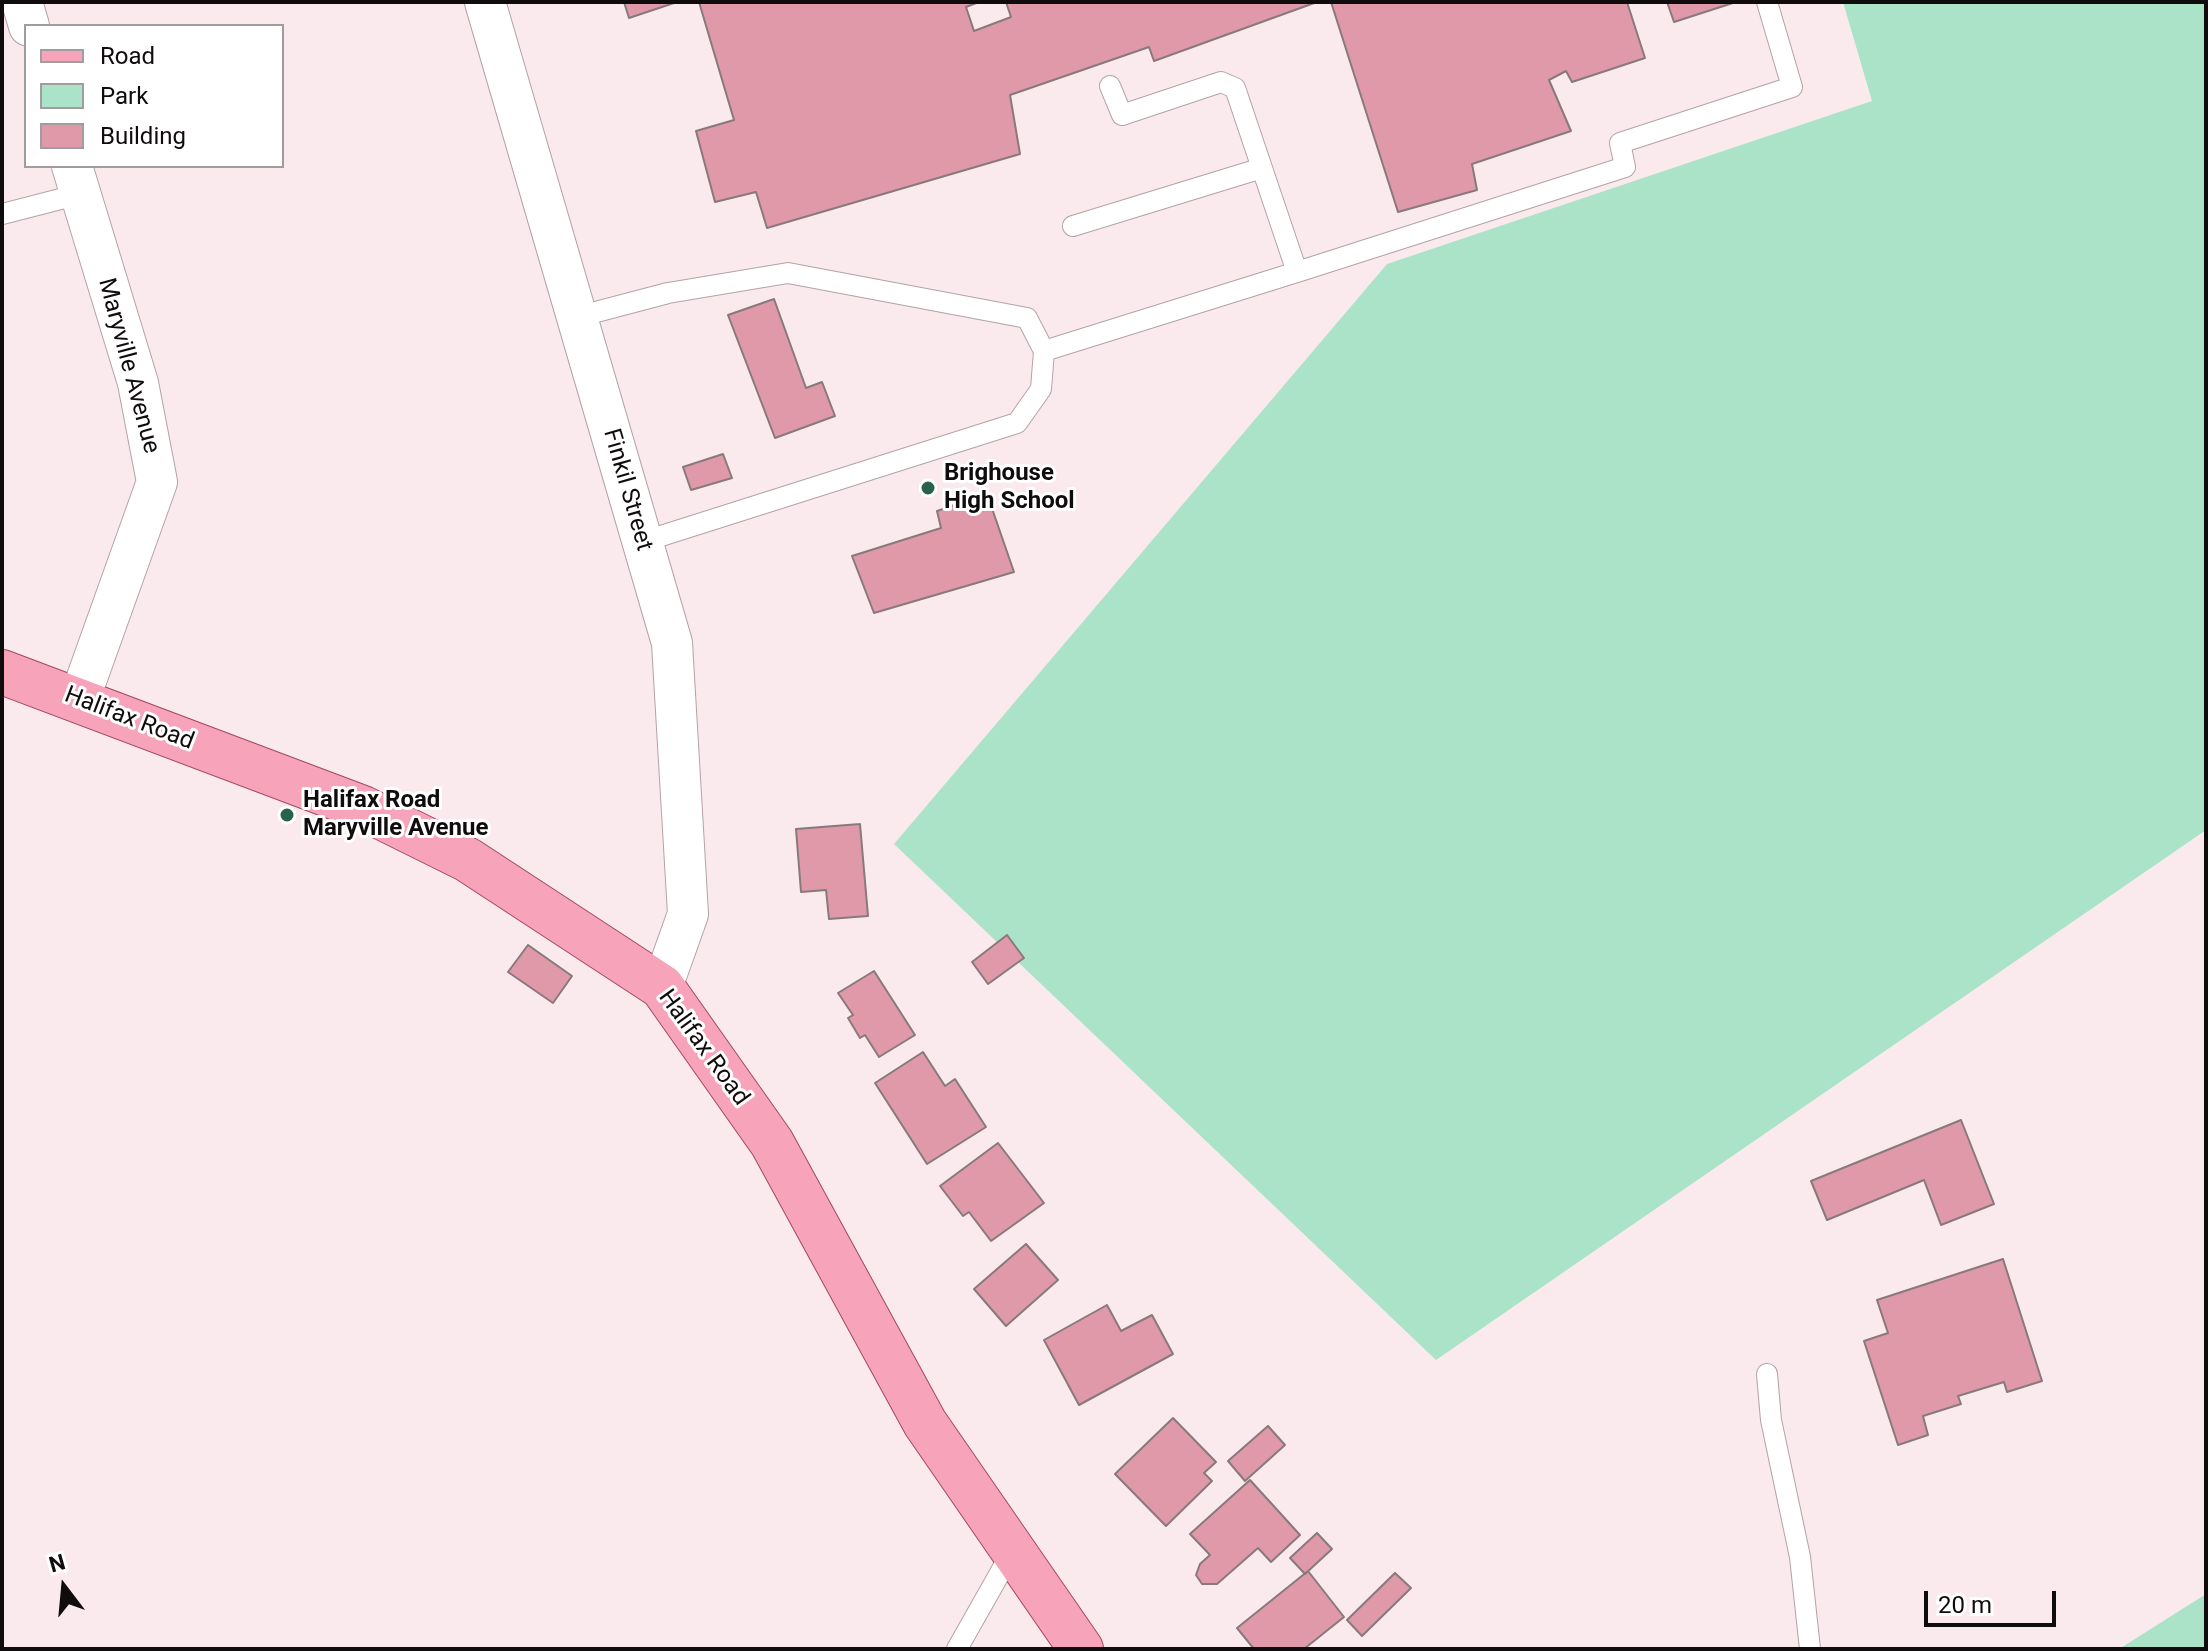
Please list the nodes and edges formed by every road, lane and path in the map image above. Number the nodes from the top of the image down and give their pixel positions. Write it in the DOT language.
graph roads {
  1 [pos="22,2"];
  2 [pos="485,2"];
  3 [pos="1767,2"];
  4 [pos="28,24"];
  5 [pos="1110,86"];
  6 [pos="1262,168"];
  7 [pos="76,180"];
  8 [pos="2,214"];
  9 [pos="1073,226"];
  10 [pos="1297,272"];
  11 [pos="577,317"];
  12 [pos="1044,351"];
  13 [pos="642,542"];
  14 [pos="2,672"];
  15 [pos="79,700"];
  16 [pos="662,987"];
  17 [pos="1767,1374"];
  18 [pos="1013,1550"];
  19 [pos="957,1649"];
  20 [pos="1081,1649"];
  21 [pos="1810,1649"];
  1 -- 4 [label="street"];
  2 -- 11 [label="street, Finkil Street"];
  3 -- 10 [label="lane"];
  5 -- 6 [label="lane"];
  6 -- 9 [label="lane"];
  6 -- 10 [label="lane"];
  7 -- 8 [label="lane"];
  7 -- 15 [label="street, Maryville Avenue"];
  10 -- 12 [label="lane"];
  11 -- 12 [label="lane"];
  11 -- 13 [label="street, Finkil Street"];
  12 -- 13 [label="lane"];
  13 -- 16 [label="street, Finkil Street"];
  14 -- 15 [label="main road, Halifax Road"];
  15 -- 16 [label="main road, Halifax Road"];
  16 -- 18 [label="main road, Halifax Road"];
  17 -- 21 [label="lane"];
  18 -- 19 [label="lane"];
  18 -- 20 [label="main road, Halifax Road"];
}
